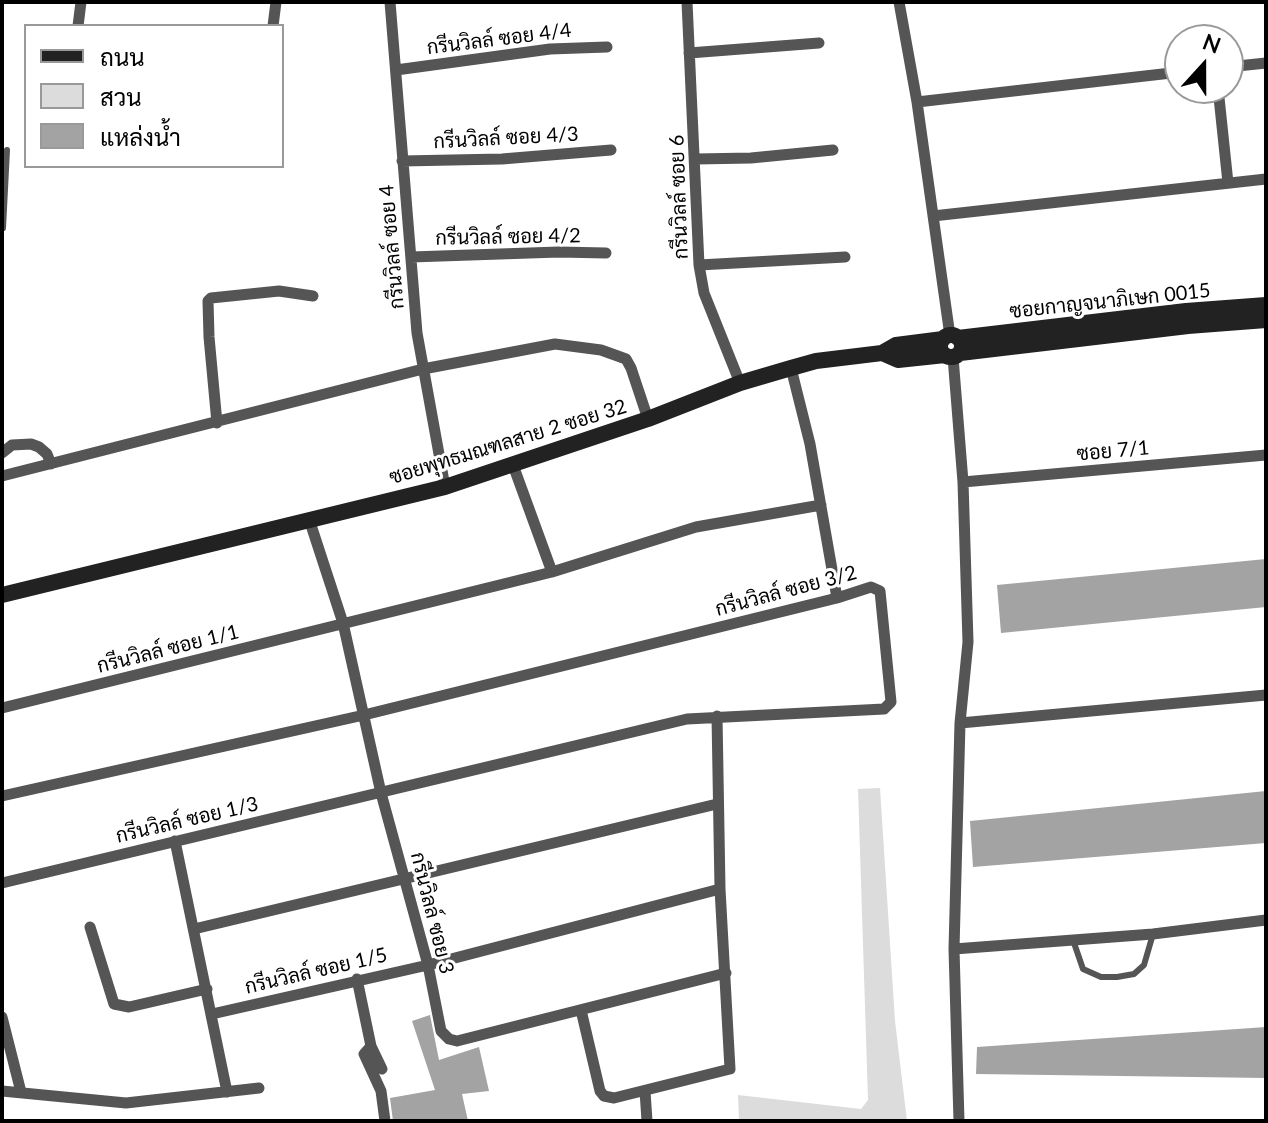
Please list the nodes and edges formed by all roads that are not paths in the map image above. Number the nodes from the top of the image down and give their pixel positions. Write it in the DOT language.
graph roads {
  1 [pos="81,2"];
  2 [pos="276,2"];
  3 [pos="390,2"];
  4 [pos="687,2"];
  5 [pos="899,2"];
  6 [pos="78,24"];
  7 [pos="273,24"];
  8 [pos="819,43"];
  9 [pos="607,47"];
  10 [pos="689,53"];
  11 [pos="1266,63"];
  12 [pos="1244,65"];
  13 [pos="396,70"];
  14 [pos="1164,74"];
  15 [pos="917,102"];
  16 [pos="1220,104"];
  17 [pos="7,150"];
  18 [pos="611,150"];
  19 [pos="833,150"];
  20 [pos="696,159"];
  21 [pos="402,161"];
  22 [pos="1266,179"];
  23 [pos="1228,183"];
  24 [pos="3,187"];
  25 [pos="933,216"];
  26 [pos="3,228"];
  27 [pos="606,253"];
  28 [pos="411,257"];
  29 [pos="845,257"];
  30 [pos="699,265"];
  31 [pos="313,296"];
  32 [pos="1266,305"];
  33 [pos="1266,320"];
  34 [pos="951,346"];
  35 [pos="791,368"];
  36 [pos="423,369"];
  37 [pos="740,383"];
  38 [pos="648,419"];
  39 [pos="217,423"];
  40 [pos="2,453"];
  41 [pos="1266,455"];
  42 [pos="51,464"];
  43 [pos="513,465"];
  44 [pos="2,476"];
  45 [pos="963,482"];
  46 [pos="445,487"];
  47 [pos="821,505"];
  48 [pos="309,519"];
  49 [pos="552,572"];
  50 [pos="2,595"];
  51 [pos="837,598"];
  52 [pos="343,623"];
  53 [pos="1266,695"];
  54 [pos="2,708"];
  55 [pos="364,715"];
  56 [pos="717,716"];
  57 [pos="960,723"];
  58 [pos="381,793"];
  59 [pos="2,796"];
  60 [pos="717,804"];
  61 [pos="175,841"];
  62 [pos="407,880"];
  63 [pos="2,883"];
  64 [pos="720,889"];
  65 [pos="1266,920"];
  66 [pos="90,927"];
  67 [pos="194,929"];
  68 [pos="1153,934"];
  69 [pos="1073,940"];
  70 [pos="954,949"];
  71 [pos="428,965"];
  72 [pos="726,973"];
  73 [pos="357,979"];
  74 [pos="207,989"];
  75 [pos="581,1010"];
  76 [pos="212,1014"];
  77 [pos="2,1017"];
  78 [pos="371,1046"];
  79 [pos="382,1069"];
  80 [pos="259,1088"];
  81 [pos="2,1091"];
  82 [pos="645,1091"];
  83 [pos="21,1092"];
  84 [pos="227,1092"];
  85 [pos="385,1121"];
  86 [pos="647,1121"];
  87 [pos="959,1121"];
  1 -- 6 [label="street"];
  2 -- 7 [label="street"];
  3 -- 13 [label="street, กรีนวิลล์ ซอย 4"];
  4 -- 10 [label="street, กรีนวิลล์ ซอย 6"];
  5 -- 15 [label="street"];
  8 -- 10 [label="street"];
  9 -- 13 [label="street, กรีนวิลล์ ซอย 4/4"];
  10 -- 20 [label="street, กรีนวิลล์ ซอย 6"];
  11 -- 12 [label="street"];
  13 -- 21 [label="street, กรีนวิลล์ ซอย 4"];
  14 -- 15 [label="street"];
  15 -- 25 [label="street"];
  16 -- 23 [label="street"];
  17 -- 24 [label="lane"];
  18 -- 21 [label="street, กรีนวิลล์ ซอย 4/3"];
  19 -- 20 [label="street"];
  20 -- 30 [label="street, กรีนวิลล์ ซอย 6"];
  21 -- 28 [label="street, กรีนวิลล์ ซอย 4"];
  22 -- 23 [label="street"];
  23 -- 25 [label="street"];
  24 -- 26 [label="lane"];
  25 -- 34 [label="street"];
  27 -- 28 [label="street, กรีนวิลล์ ซอย 4/2"];
  28 -- 36 [label="street, กรีนวิลล์ ซอย 4"];
  29 -- 30 [label="street"];
  30 -- 37 [label="street, กรีนวิลล์ ซอย 6"];
  31 -- 39 [label="street"];
  32 -- 34 [label="street, ซอยกาญจนาภิเษก 0015"];
  33 -- 34 [label="street, ซอยกาญจนาภิเษก 0015"];
  34 -- 35 [label="street, ซอยพุทธมณฑลสาย 2 ซอย 32"];
  34 -- 45 [label="street"];
  35 -- 37 [label="street, ซอยพุทธมณฑลสาย 2 ซอย 32"];
  35 -- 47 [label="street"];
  36 -- 38 [label="street"];
  36 -- 39 [label="street"];
  36 -- 46 [label="street, กรีนวิลล์ ซอย 4"];
  37 -- 38 [label="street, ซอยพุทธมณฑลสาย 2 ซอย 32"];
  38 -- 43 [label="street, ซอยพุทธมณฑลสาย 2 ซอย 32"];
  39 -- 42 [label="street"];
  40 -- 42 [label="street"];
  41 -- 45 [label="street, ซอย 7/1"];
  42 -- 44 [label="street"];
  43 -- 46 [label="street, ซอยพุทธมณฑลสาย 2 ซอย 32"];
  43 -- 49 [label="street"];
  45 -- 57 [label="street"];
  46 -- 48 [label="street, ซอยพุทธมณฑลสาย 2 ซอย 32"];
  47 -- 49 [label="street, กรีนวิลล์ ซอย 1/1"];
  47 -- 51 [label="street"];
  48 -- 50 [label="street, ซอยพุทธมณฑลสาย 2 ซอย 32"];
  48 -- 52 [label="street, กรีนวิลล์ ซอย 3"];
  49 -- 52 [label="street, กรีนวิลล์ ซอย 1/1"];
  51 -- 55 [label="street, กรีนวิลล์ ซอย 3/2"];
  51 -- 56 [label="street, กรีนวิลล์ ซอย 3/2"];
  52 -- 54 [label="street, กรีนวิลล์ ซอย 1/1"];
  52 -- 55 [label="street, กรีนวิลล์ ซอย 3"];
  53 -- 57 [label="street"];
  55 -- 58 [label="street, กรีนวิลล์ ซอย 3"];
  55 -- 59 [label="street, กรีนวิลล์ ซอย 3/2"];
  56 -- 58 [label="street, กรีนวิลล์ ซอย 3/2"];
  56 -- 60 [label="street"];
  57 -- 70 [label="street"];
  58 -- 61 [label="street, กรีนวิลล์ ซอย 1/3"];
  58 -- 62 [label="street, กรีนวิลล์ ซอย 3"];
  60 -- 62 [label="street"];
  60 -- 64 [label="street"];
  61 -- 63 [label="street, กรีนวิลล์ ซอย 1/3"];
  61 -- 67 [label="street"];
  62 -- 67 [label="street"];
  62 -- 71 [label="street, กรีนวิลล์ ซอย 3"];
  64 -- 71 [label="street, กรีนวิลล์ ซอย 1/5"];
  64 -- 72 [label="street"];
  65 -- 68 [label="street"];
  66 -- 74 [label="street"];
  67 -- 74 [label="street"];
  68 -- 69 [label="street"];
  68 -- 69 [label="lane"];
  69 -- 70 [label="street"];
  70 -- 87 [label="street"];
  71 -- 73 [label="street, กรีนวิลล์ ซอย 1/5"];
  71 -- 75 [label="street, กรีนวิลล์ ซอย 3"];
  72 -- 75 [label="street, กรีนวิลล์ ซอย 3"];
  72 -- 82 [label="street"];
  73 -- 76 [label="street, กรีนวิลล์ ซอย 1/5"];
  73 -- 78 [label="street"];
  74 -- 76 [label="street"];
  75 -- 82 [label="street"];
  76 -- 84 [label="street"];
  77 -- 83 [label="street"];
  78 -- 79 [label="street"];
  78 -- 85 [label="street"];
  80 -- 84 [label="street"];
  81 -- 83 [label="street"];
  82 -- 86 [label="street"];
  83 -- 84 [label="street"];
}
